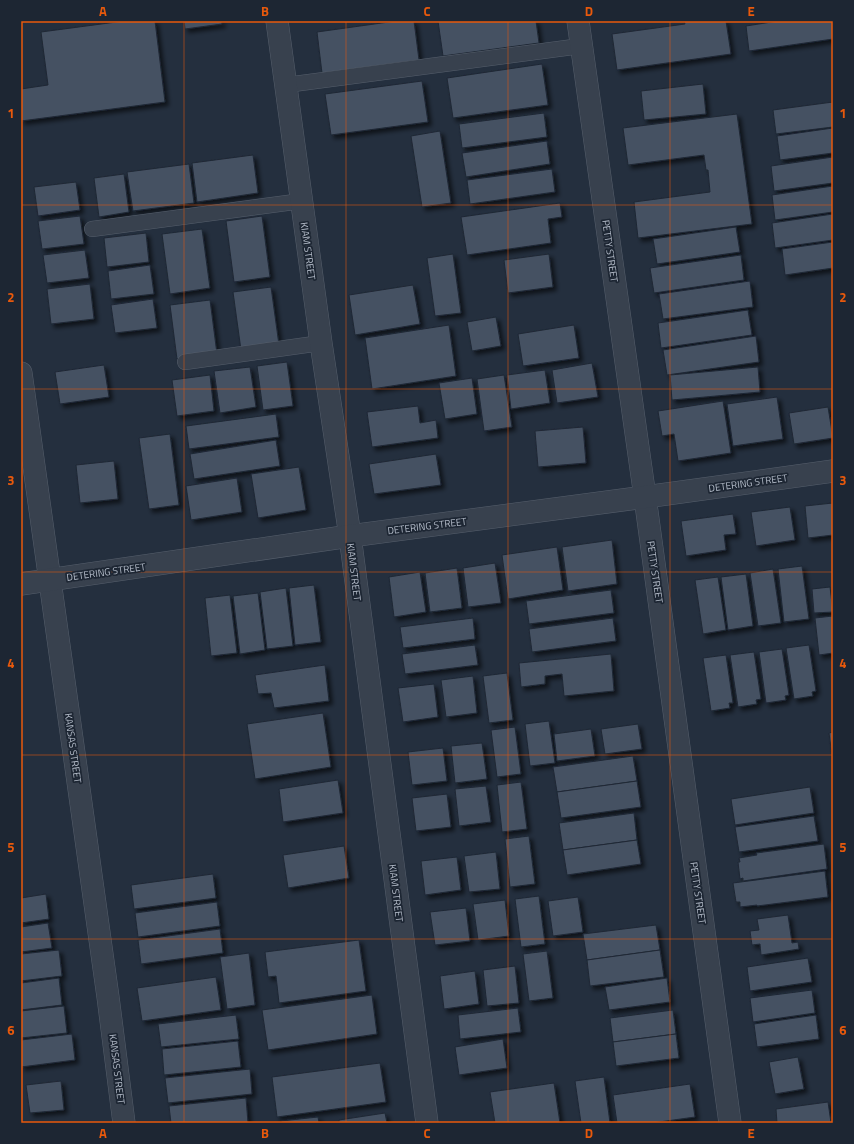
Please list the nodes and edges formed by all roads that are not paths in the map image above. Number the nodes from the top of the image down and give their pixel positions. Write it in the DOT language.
graph roads {
  1 [pos="277,21"];
  2 [pos="578,21"];
  3 [pos="581,46"];
  4 [pos="286,85"];
  5 [pos="302,201"];
  6 [pos="92,229"];
  7 [pos="321,343"];
  8 [pos="185,362"];
  9 [pos="21,373"];
  10 [pos="833,471"];
  11 [pos="644,497"];
  12 [pos="350,536"];
  13 [pos="50,580"];
  14 [pos="21,584"];
  15 [pos="124,1123"];
  16 [pos="426,1123"];
  17 [pos="730,1123"];
  1 -- 4 [label="street, KIAM STREET"];
  2 -- 3 [label="street, PETTY STREET"];
  3 -- 4 [label="lane"];
  3 -- 11 [label="street, PETTY STREET"];
  4 -- 5 [label="street, KIAM STREET"];
  5 -- 6 [label="lane"];
  5 -- 7 [label="street, KIAM STREET"];
  7 -- 8 [label="lane"];
  7 -- 12 [label="street, KIAM STREET"];
  9 -- 13 [label="street, KANSAS STREET"];
  10 -- 11 [label="street, DETERING STREET"];
  11 -- 12 [label="street, DETERING STREET"];
  11 -- 17 [label="street, PETTY STREET"];
  12 -- 13 [label="street, DETERING STREET"];
  12 -- 16 [label="street, KIAM STREET"];
  13 -- 14 [label="street, DETERING STREET"];
  13 -- 15 [label="street, KANSAS STREET"];
}
